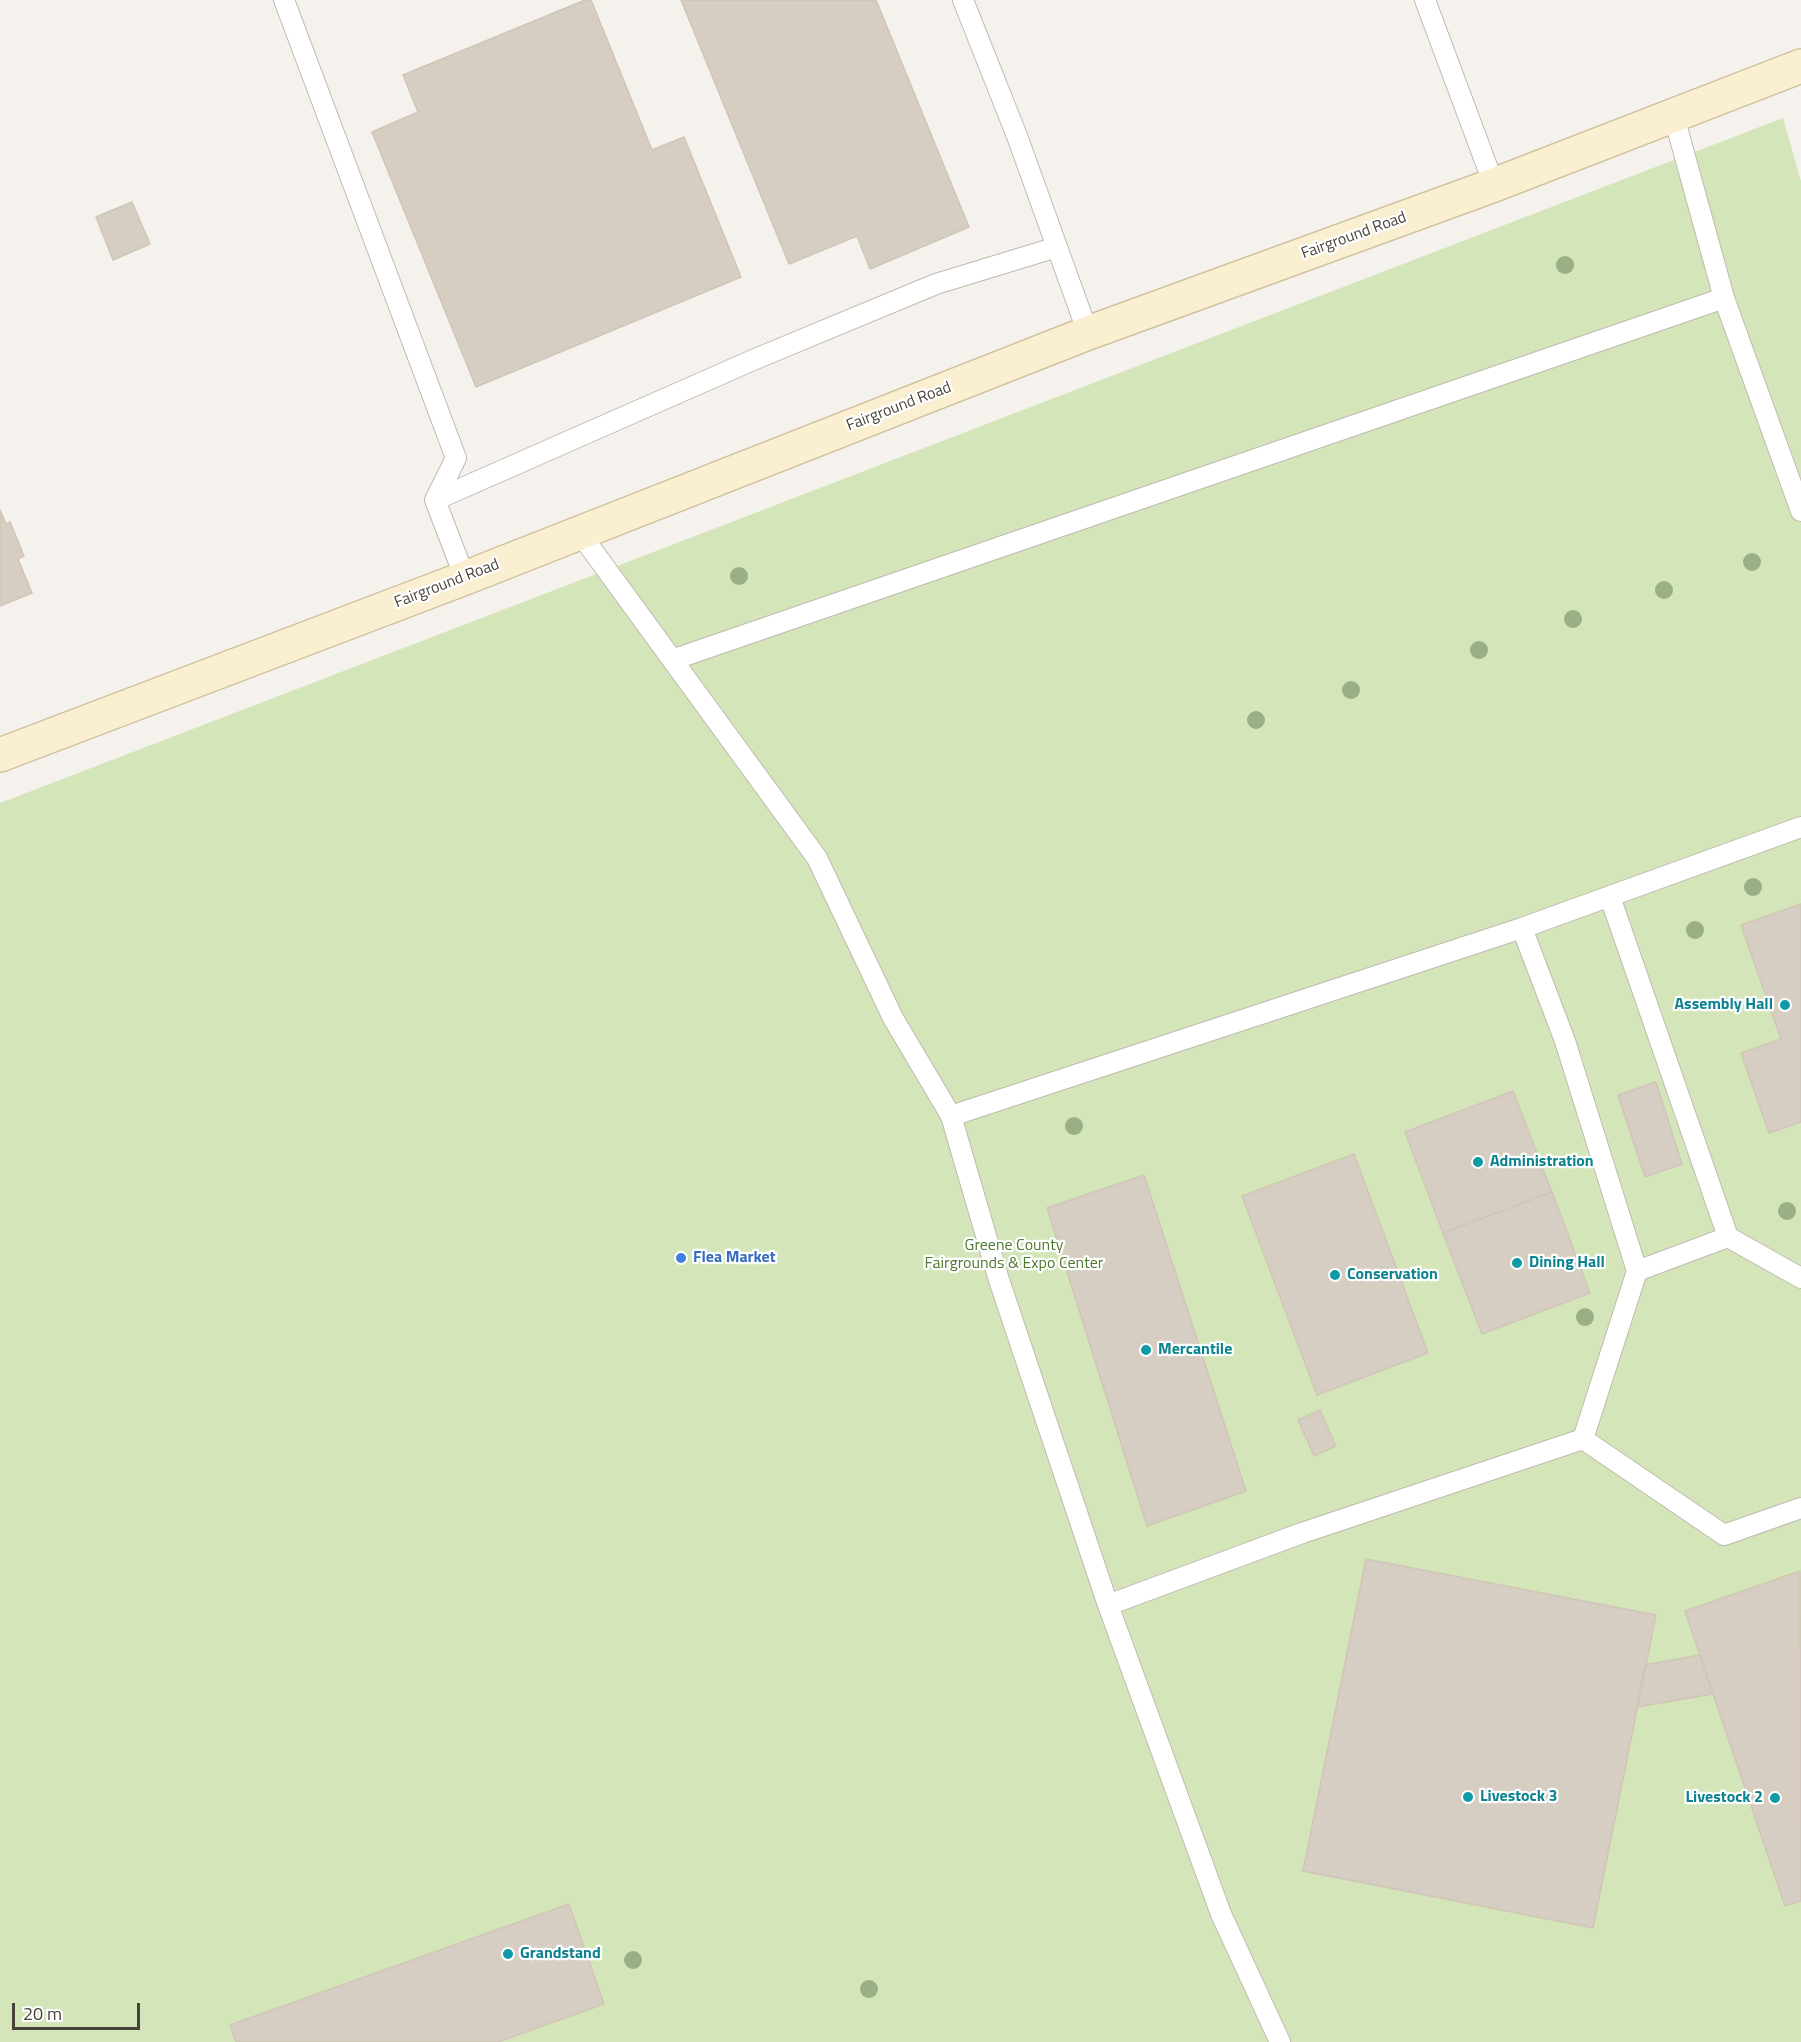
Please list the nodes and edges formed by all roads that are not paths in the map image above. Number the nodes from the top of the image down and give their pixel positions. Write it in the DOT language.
graph roads {
  1 [pos="284,0"];
  2 [pos="963,0"];
  3 [pos="1425,0"];
  4 [pos="1801,66"];
  5 [pos="1674,117"];
  6 [pos="1494,185"];
  7 [pos="1057,247"];
  8 [pos="1725,298"];
  9 [pos="1088,333"];
  10 [pos="435,500"];
  11 [pos="1801,511"];
  12 [pos="579,532"];
  13 [pos="465,578"];
  14 [pos="672,660"];
  15 [pos="0,755"];
  16 [pos="1801,827"];
  17 [pos="1610,897"];
  18 [pos="1522,928"];
  19 [pos="951,1116"];
  20 [pos="1728,1237"];
  21 [pos="1637,1271"];
  22 [pos="1801,1278"];
  23 [pos="1583,1439"];
  24 [pos="1801,1508"];
  25 [pos="1108,1605"];
  26 [pos="1280,2042"];
  1 -- 10 [label="lane"];
  2 -- 7 [label="lane"];
  3 -- 6 [label="lane"];
  4 -- 5 [label="street, Fairground Road"];
  5 -- 6 [label="street, Fairground Road"];
  5 -- 8 [label="lane"];
  6 -- 9 [label="street, Fairground Road"];
  7 -- 9 [label="lane"];
  7 -- 10 [label="lane"];
  8 -- 11 [label="lane"];
  8 -- 14 [label="lane"];
  9 -- 12 [label="street, Fairground Road"];
  10 -- 13 [label="lane"];
  12 -- 13 [label="street, Fairground Road"];
  12 -- 14 [label="lane"];
  13 -- 15 [label="street, Fairground Road"];
  14 -- 19 [label="lane"];
  16 -- 17 [label="lane"];
  17 -- 18 [label="lane"];
  17 -- 20 [label="lane"];
  18 -- 19 [label="lane"];
  18 -- 21 [label="lane"];
  19 -- 25 [label="lane"];
  20 -- 21 [label="lane"];
  20 -- 22 [label="lane"];
  21 -- 23 [label="lane"];
  23 -- 24 [label="lane"];
  23 -- 25 [label="lane"];
  25 -- 26 [label="lane"];
}
